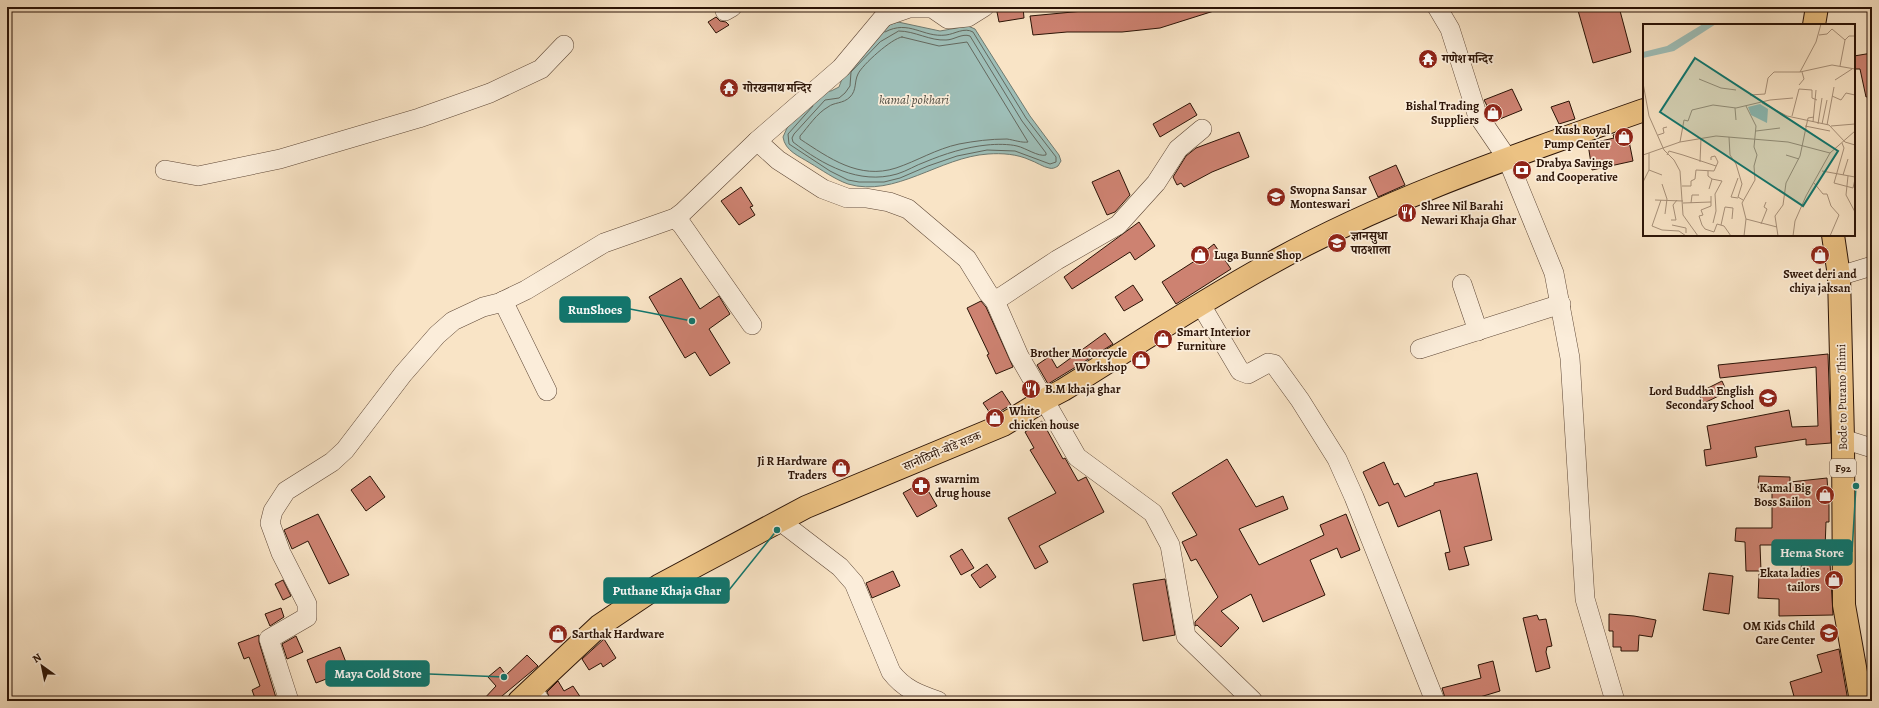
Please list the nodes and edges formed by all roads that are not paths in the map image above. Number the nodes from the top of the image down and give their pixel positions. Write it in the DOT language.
graph roads {
  1 [pos="984,7"];
  2 [pos="1437,7"];
  3 [pos="1818,7"];
  4 [pos="889,12"];
  5 [pos="1814,24"];
  6 [pos="564,45"];
  7 [pos="1643,110"];
  8 [pos="1202,129"];
  9 [pos="757,141"];
  10 [pos="1506,158"];
  11 [pos="165,170"];
  12 [pos="675,218"];
  13 [pos="1833,236"];
  14 [pos="1872,266"];
  15 [pos="1839,276"];
  16 [pos="1462,284"];
  17 [pos="995,301"];
  18 [pos="503,302"];
  19 [pos="1561,304"];
  20 [pos="1201,305"];
  21 [pos="752,325"];
  22 [pos="1478,331"];
  23 [pos="1420,349"];
  24 [pos="547,391"];
  25 [pos="1044,400"];
  26 [pos="1843,439"];
  27 [pos="1872,448"];
  28 [pos="780,521"];
  29 [pos="530,697"];
  30 [pos="289,701"];
  31 [pos="938,701"];
  32 [pos="1253,701"];
  33 [pos="1434,701"];
  34 [pos="1615,701"];
  35 [pos="1861,701"];
  1 -- 4 [label="street"];
  2 -- 10 [label="street"];
  3 -- 5 [label="main road"];
  4 -- 9 [label="street"];
  6 -- 11 [label="street"];
  7 -- 10 [label="main road, सानोठिमी-बोडे सडक"];
  8 -- 17 [label="street"];
  9 -- 12 [label="street"];
  9 -- 17 [label="street"];
  10 -- 19 [label="street"];
  10 -- 20 [label="main road, सानोठिमी-बोडे सडक"];
  12 -- 18 [label="street"];
  12 -- 21 [label="street"];
  13 -- 15 [label="main road, Bode to Purano Thimi / F92"];
  14 -- 15 [label="street"];
  15 -- 26 [label="main road, Bode to Purano Thimi / F92"];
  16 -- 22 [label="street"];
  17 -- 25 [label="street"];
  18 -- 24 [label="street"];
  18 -- 30 [label="street"];
  19 -- 22 [label="street"];
  19 -- 34 [label="street"];
  20 -- 25 [label="main road, सानोठिमी-बोडे सडक"];
  20 -- 33 [label="street"];
  22 -- 23 [label="street"];
  25 -- 28 [label="main road, सानोठिमी-बोडे सडक"];
  25 -- 32 [label="street"];
  26 -- 27 [label="street"];
  26 -- 35 [label="main road, Bode to Purano Thimi / F92"];
  28 -- 29 [label="main road, सानोठिमी-बोडे सडक"];
  28 -- 31 [label="street"];
}
